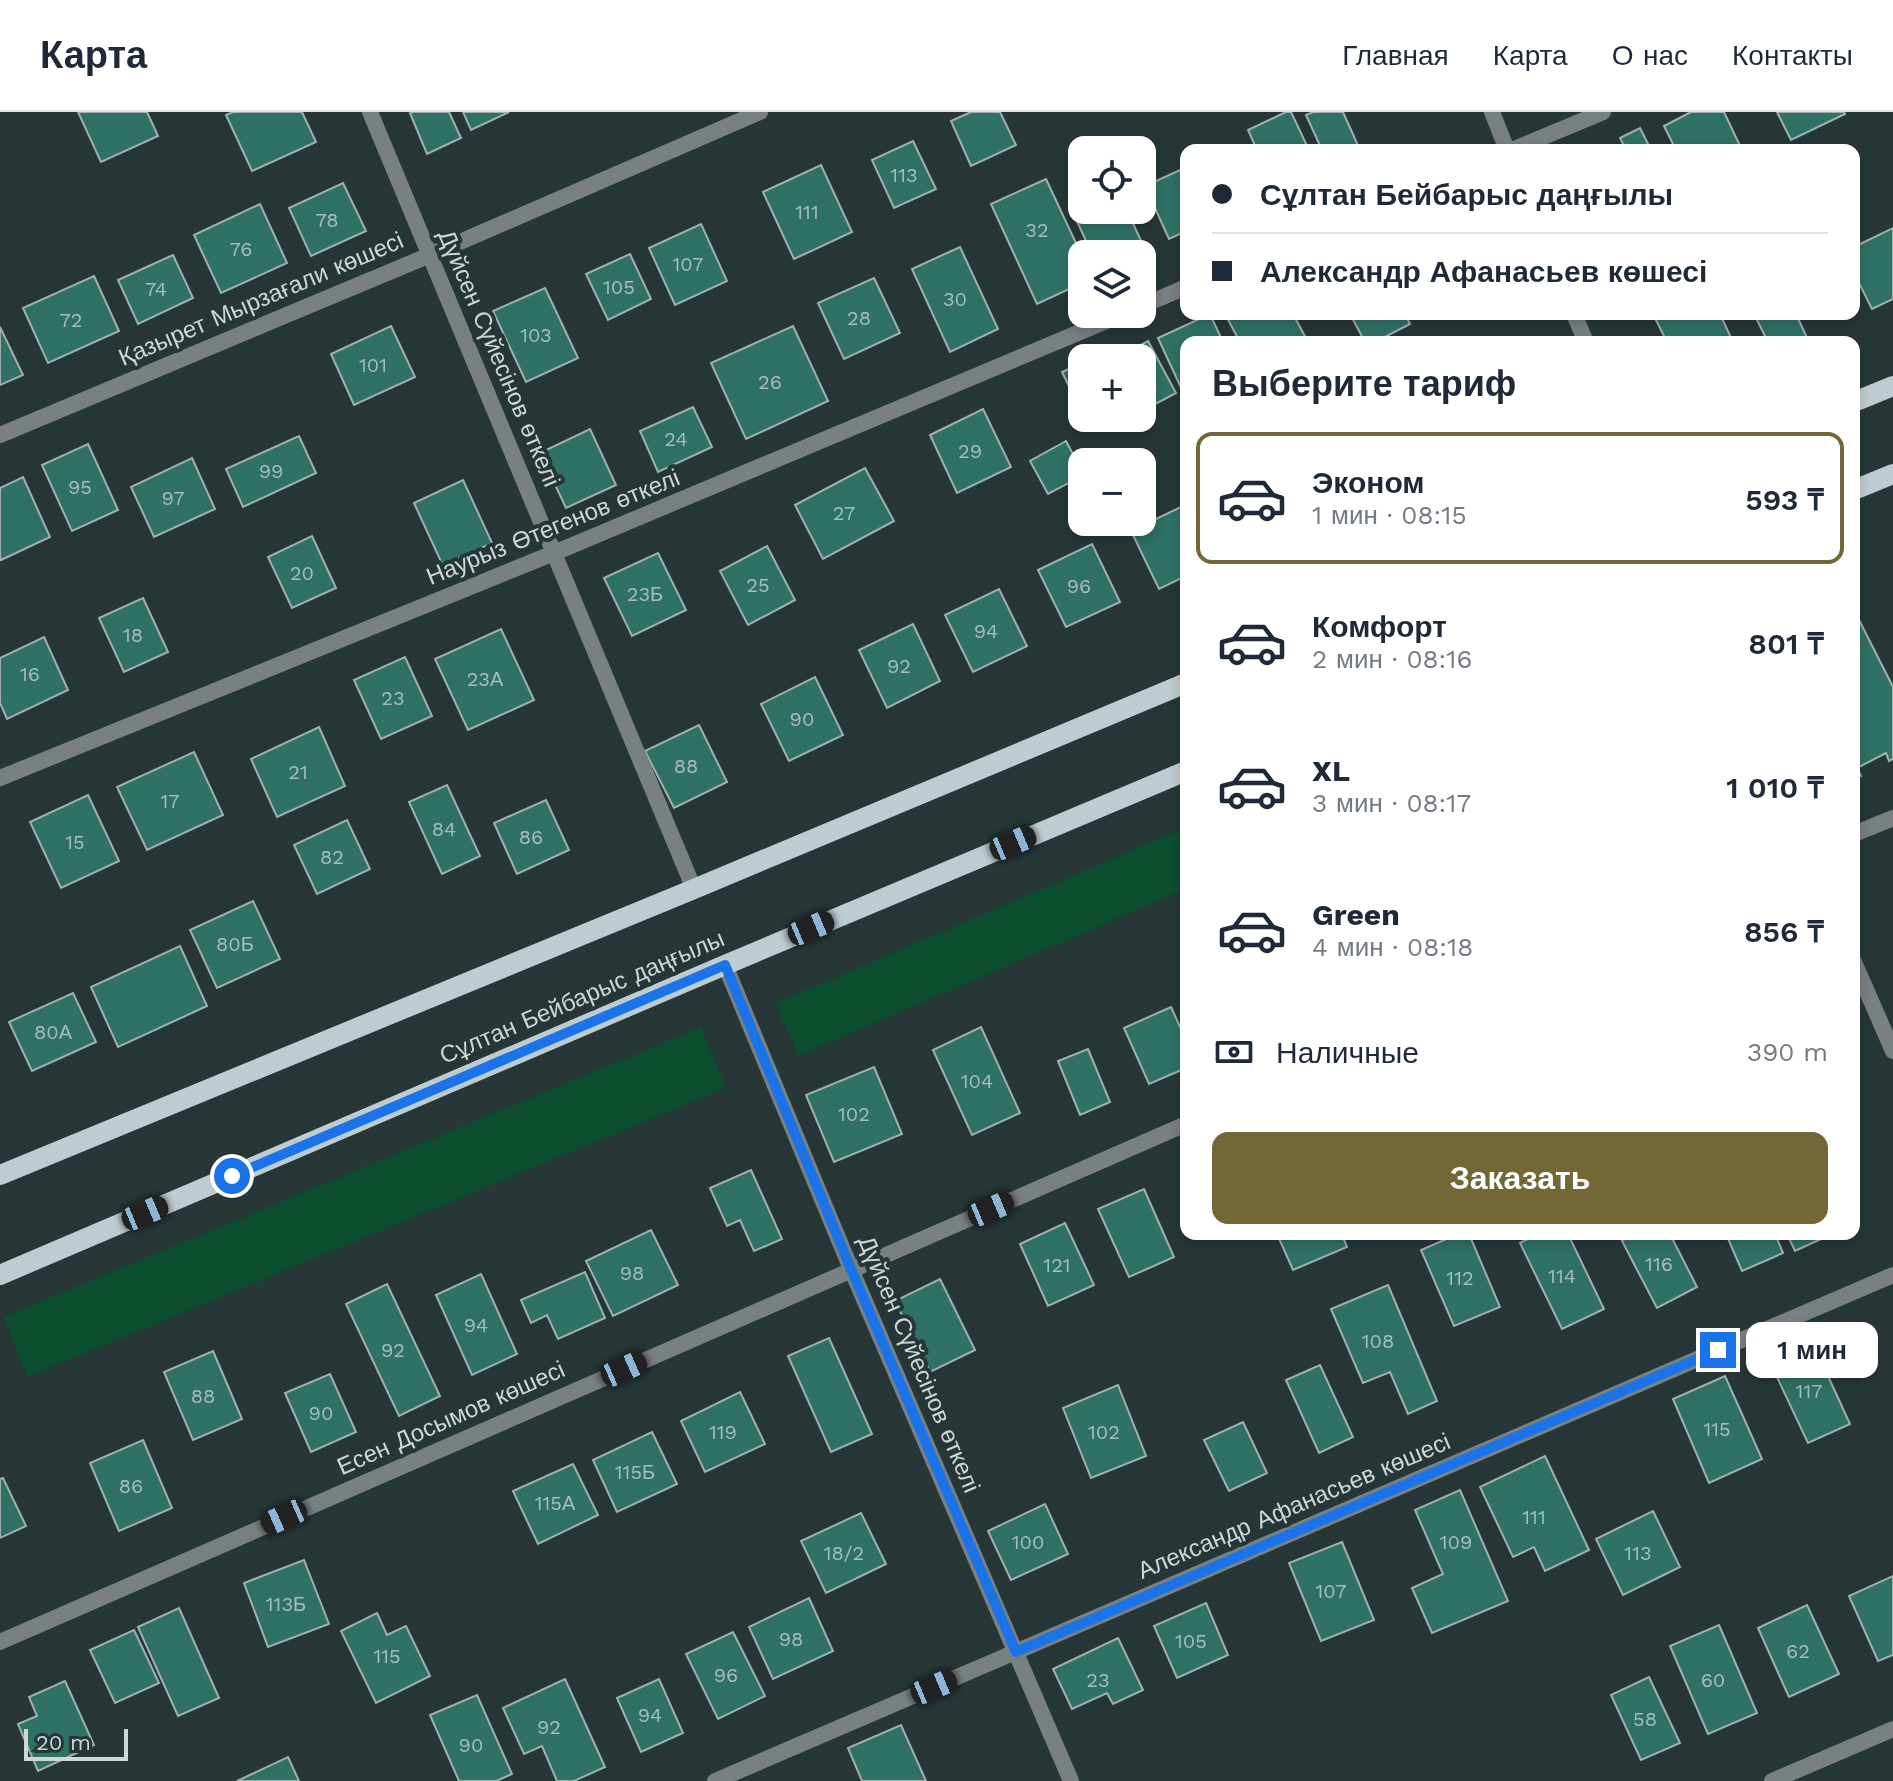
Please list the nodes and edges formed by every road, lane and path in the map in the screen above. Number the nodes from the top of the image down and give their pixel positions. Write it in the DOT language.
graph roads {
  1 [pos="370,112"];
  2 [pos="760,112"];
  3 [pos="1492,112"];
  4 [pos="1603,112"];
  5 [pos="1507,144"];
  6 [pos="1525,144"];
  7 [pos="430,255"];
  8 [pos="1180,290"];
  9 [pos="1156,300"];
  10 [pos="1090,328"];
  11 [pos="1893,386"];
  12 [pos="1860,400"];
  13 [pos="0,435"];
  14 [pos="1893,474"];
  15 [pos="1860,488"];
  16 [pos="554,553"];
  17 [pos="1180,686"];
  18 [pos="1180,774"];
  19 [pos="0,778"];
  20 [pos="1893,818"];
  21 [pos="1860,832"];
  22 [pos="694,889"];
  23 [pos="725,965"];
  24 [pos="1860,976"];
  25 [pos="1893,1051"];
  26 [pos="1180,1127"];
  27 [pos="0,1175"];
  28 [pos="851,1269"];
  29 [pos="0,1275"];
  30 [pos="1893,1275"];
  31 [pos="0,1642"];
  32 [pos="1016,1652"];
  33 [pos="1893,1729"];
  34 [pos="715,1781"];
  35 [pos="1071,1781"];
  36 [pos="1772,1781"];
  1 -- 7 [label="street, Дүйсен Сүйесінов өткелі"];
  2 -- 7 [label="street, Қазырет Мырзағали көшесі"];
  3 -- 5 [label="street"];
  4 -- 6 [label="street"];
  7 -- 13 [label="street, Қазырет Мырзағали көшесі"];
  7 -- 16 [label="street, Дүйсен Сүйесінов өткелі"];
  8 -- 9 [label="street"];
  10 -- 16 [label="street, Наурыз Өтегенов өткелі"];
  11 -- 12 [label="main road"];
  14 -- 15 [label="main road"];
  16 -- 19 [label="street, Наурыз Өтегенов өткелі"];
  16 -- 22 [label="street, Дүйсен Сүйесінов өткелі"];
  17 -- 22 [label="main road"];
  18 -- 23 [label="main road, Сұлтан Бейбарыс даңғылы"];
  20 -- 21 [label="street"];
  22 -- 27 [label="main road"];
  23 -- 28 [label="street, Дүйсен Сүйесінов өткелі"];
  23 -- 29 [label="main road, Сұлтан Бейбарыс даңғылы"];
  24 -- 25 [label="street"];
  26 -- 28 [label="street, Есен Досымов көшесі"];
  28 -- 31 [label="street, Есен Досымов көшесі"];
  28 -- 32 [label="street, Дүйсен Сүйесінов өткелі"];
  30 -- 32 [label="street, Александр Афанасьев көшесі"];
  32 -- 34 [label="street, Александр Афанасьев көшесі"];
  32 -- 35 [label="street, Дүйсен Сүйесінов өткелі"];
  33 -- 36 [label="street"];
}
